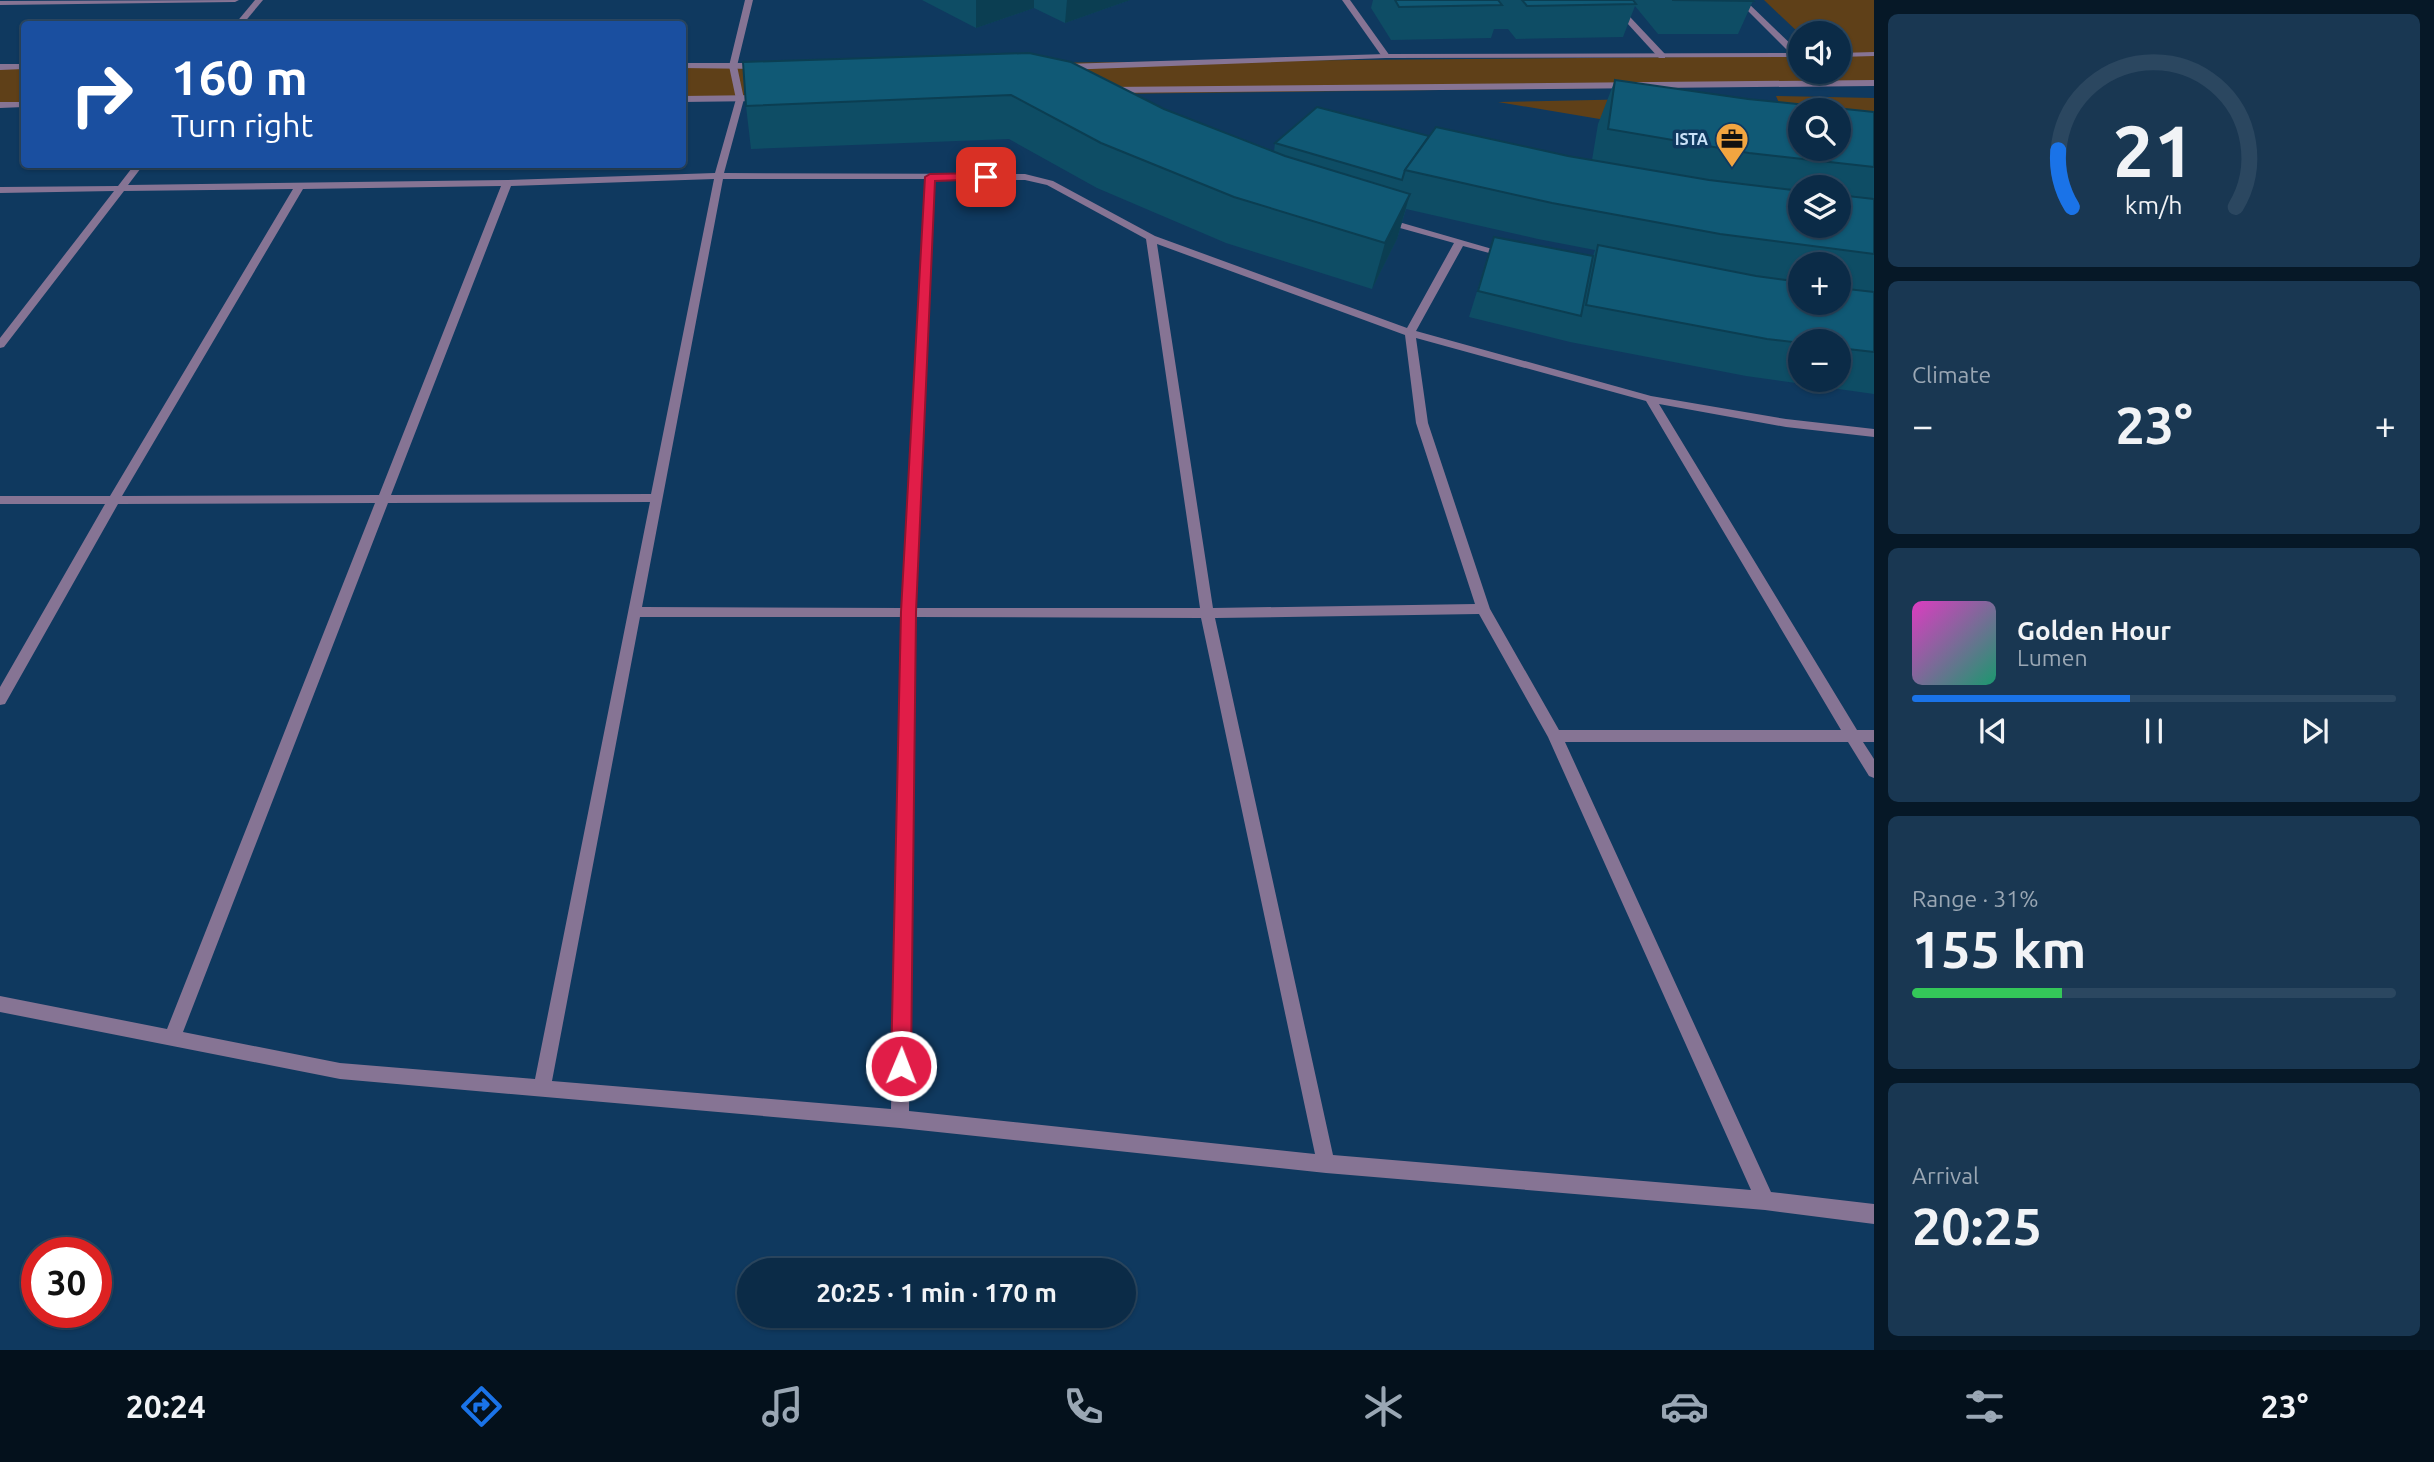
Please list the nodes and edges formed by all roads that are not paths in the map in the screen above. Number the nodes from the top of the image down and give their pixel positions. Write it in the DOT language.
graph roads {
  1 [pos="235,0"];
  2 [pos="259,0"];
  3 [pos="749,0"];
  4 [pos="1346,0"];
  5 [pos="1610,0"];
  6 [pos="1741,0"];
  7 [pos="94,1"];
  8 [pos="0,3"];
  9 [pos="242,21"];
  10 [pos="1788,45"];
  11 [pos="1874,54"];
  12 [pos="1788,55"];
  13 [pos="1851,55"];
  14 [pos="1386,56"];
  15 [pos="1662,56"];
  16 [pos="686,65"];
  17 [pos="733,66"];
  18 [pos="770,66"];
  19 [pos="0,67"];
  20 [pos="21,67"];
  21 [pos="1059,67"];
  22 [pos="1086,67"];
  23 [pos="1091,79"];
  24 [pos="1874,83"];
  25 [pos="1100,94"];
  26 [pos="768,98"];
  27 [pos="686,99"];
  28 [pos="740,99"];
  29 [pos="0,105"];
  30 [pos="21,105"];
  31 [pos="137,168"];
  32 [pos="719,176"];
  33 [pos="930,177"];
  34 [pos="507,183"];
  35 [pos="299,187"];
  36 [pos="0,190"];
  37 [pos="120,190"];
  38 [pos="1369,217"];
  39 [pos="1152,237"];
  40 [pos="1459,243"];
  41 [pos="1524,259"];
  42 [pos="1410,333"];
  43 [pos="0,345"];
  44 [pos="1650,399"];
  45 [pos="1874,433"];
  46 [pos="657,498"];
  47 [pos="114,499"];
  48 [pos="382,499"];
  49 [pos="0,500"];
  50 [pos="1483,608"];
  51 [pos="634,611"];
  52 [pos="908,612"];
  53 [pos="1207,614"];
  54 [pos="0,700"];
  55 [pos="1555,736"];
  56 [pos="1852,736"];
  57 [pos="1874,736"];
  58 [pos="1874,772"];
  59 [pos="0,1004"];
  60 [pos="172,1038"];
  61 [pos="542,1088"];
  62 [pos="900,1119"];
  63 [pos="1326,1164"];
  64 [pos="1765,1200"];
  65 [pos="1874,1214"];
  1 -- 7 [label="street"];
  2 -- 9 [label="street"];
  3 -- 17 [label="street"];
  4 -- 14 [label="street"];
  5 -- 15 [label="street"];
  6 -- 10 [label="street"];
  7 -- 8 [label="street"];
  11 -- 13 [label="street"];
  12 -- 15 [label="street"];
  14 -- 15 [label="street"];
  14 -- 22 [label="street"];
  16 -- 17 [label="street"];
  17 -- 18 [label="street"];
  17 -- 28 [label="street"];
  19 -- 20 [label="street"];
  21 -- 22 [label="street"];
  22 -- 23 [label="street"];
  24 -- 25 [label="street"];
  26 -- 28 [label="street"];
  27 -- 28 [label="street"];
  28 -- 32 [label="street"];
  29 -- 30 [label="street"];
  31 -- 37 [label="street"];
  32 -- 33 [label="street"];
  32 -- 34 [label="street"];
  32 -- 46 [label="street"];
  33 -- 39 [label="street"];
  33 -- 52 [label="street"];
  34 -- 35 [label="street"];
  34 -- 48 [label="street"];
  35 -- 37 [label="street"];
  35 -- 47 [label="street"];
  36 -- 37 [label="street"];
  37 -- 43 [label="street"];
  38 -- 40 [label="street"];
  39 -- 42 [label="street"];
  39 -- 53 [label="street"];
  40 -- 41 [label="street"];
  40 -- 42 [label="street"];
  42 -- 44 [label="street"];
  42 -- 50 [label="street"];
  44 -- 45 [label="street"];
  44 -- 56 [label="street"];
  46 -- 48 [label="street"];
  46 -- 51 [label="street"];
  47 -- 48 [label="street"];
  47 -- 49 [label="street"];
  47 -- 54 [label="street"];
  48 -- 60 [label="street"];
  50 -- 53 [label="street"];
  50 -- 55 [label="street"];
  51 -- 52 [label="street"];
  51 -- 61 [label="street"];
  52 -- 53 [label="street"];
  52 -- 62 [label="street"];
  53 -- 63 [label="street"];
  55 -- 56 [label="street"];
  55 -- 64 [label="street"];
  56 -- 57 [label="street"];
  56 -- 58 [label="street"];
  59 -- 60 [label="street"];
  60 -- 61 [label="street"];
  61 -- 62 [label="street"];
  62 -- 63 [label="street"];
  63 -- 64 [label="street"];
  64 -- 65 [label="street"];
}
